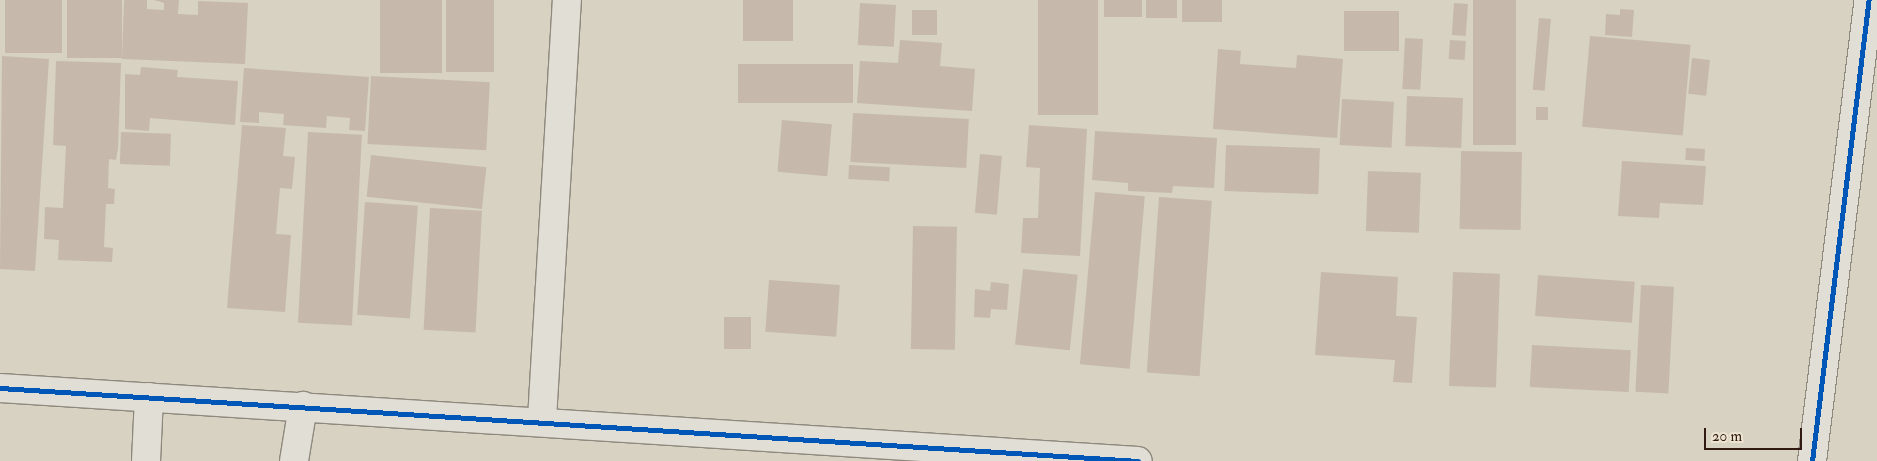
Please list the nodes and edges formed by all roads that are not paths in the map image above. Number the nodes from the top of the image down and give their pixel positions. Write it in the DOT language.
graph roads {
  1 [pos="567,0"];
  2 [pos="1869,0"];
  3 [pos="0,388"];
  4 [pos="149,397"];
  5 [pos="303,406"];
  6 [pos="542,420"];
  7 [pos="146,461"];
  8 [pos="294,461"];
  9 [pos="1138,461"];
  10 [pos="1812,461"];
  1 -- 6 [label="street"];
  2 -- 10 [label="street"];
  3 -- 4 [label="street"];
  4 -- 5 [label="street"];
  4 -- 7 [label="street"];
  5 -- 6 [label="street"];
  5 -- 8 [label="street"];
  6 -- 9 [label="street"];
}
